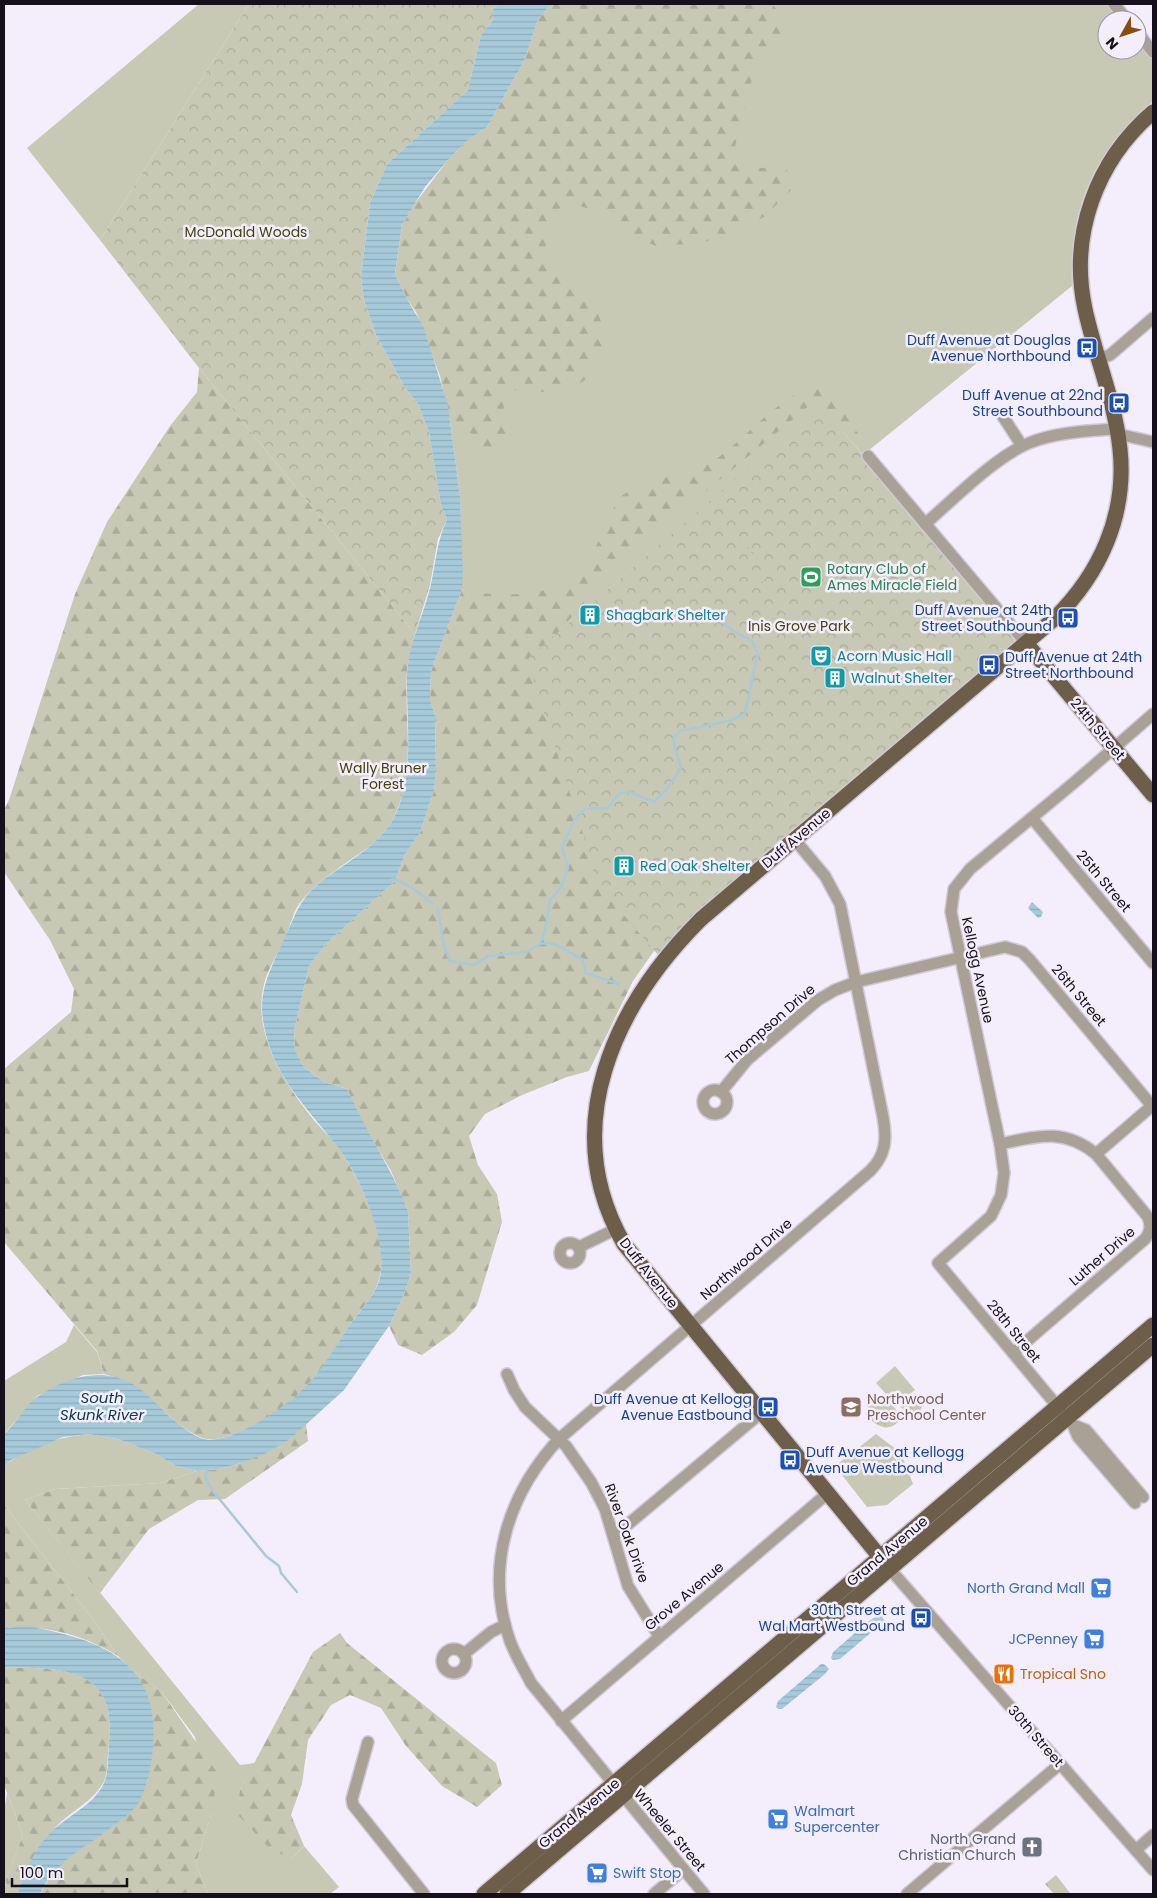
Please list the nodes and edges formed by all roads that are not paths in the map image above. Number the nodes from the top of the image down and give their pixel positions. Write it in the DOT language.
graph roads {
  1 [pos="1153,112"];
  2 [pos="1153,318"];
  3 [pos="1098,359"];
  4 [pos="1002,415"];
  5 [pos="1117,432"];
  6 [pos="1153,442"];
  7 [pos="1022,446"];
  8 [pos="868,456"];
  9 [pos="926,524"];
  10 [pos="1026,643"];
  11 [pos="1153,714"];
  12 [pos="1115,749"];
  13 [pos="1153,795"];
  14 [pos="1032,818"];
  15 [pos="794,840"];
  16 [pos="961,957"];
  17 [pos="1153,963"];
  18 [pos="856,982"];
  19 [pos="721,1092"];
  20 [pos="1153,1106"];
  21 [pos="1000,1144"];
  22 [pos="1096,1154"];
  23 [pos="616,1229"];
  24 [pos="579,1247"];
  25 [pos="938,1263"];
  26 [pos="1153,1325"];
  27 [pos="692,1326"];
  28 [pos="1153,1344"];
  29 [pos="1012,1353"];
  30 [pos="507,1374"];
  31 [pos="762,1412"];
  32 [pos="1066,1417"];
  33 [pos="559,1439"];
  34 [pos="828,1493"];
  35 [pos="1139,1500"];
  36 [pos="614,1536"];
  37 [pos="884,1562"];
  38 [pos="505,1625"];
  39 [pos="660,1636"];
  40 [pos="464,1654"];
  41 [pos="560,1721"];
  42 [pos="368,1742"];
  43 [pos="1060,1764"];
  44 [pos="618,1791"];
  45 [pos="1153,1835"];
  46 [pos="1136,1850"];
  47 [pos="683,1870"];
  48 [pos="1153,1870"];
  49 [pos="424,1894"];
  50 [pos="484,1894"];
  51 [pos="508,1894"];
  52 [pos="654,1894"];
  53 [pos="704,1894"];
  54 [pos="907,1894"];
  1 -- 3 [label="main road, Duff Avenue"];
  2 -- 3 [label="street"];
  3 -- 5 [label="main road, Duff Avenue"];
  4 -- 7 [label="street"];
  5 -- 6 [label="street"];
  5 -- 7 [label="street"];
  5 -- 10 [label="main road, Duff Avenue"];
  7 -- 9 [label="street"];
  8 -- 9 [label="street, 24th Street"];
  9 -- 10 [label="street, 24th Street"];
  10 -- 12 [label="main road, 24th Street"];
  10 -- 15 [label="main road, Duff Avenue"];
  11 -- 12 [label="street, Kellogg Avenue"];
  12 -- 13 [label="main road, 24th Street"];
  12 -- 14 [label="street, Kellogg Avenue"];
  14 -- 16 [label="street, Kellogg Avenue"];
  14 -- 17 [label="street, 25th Street"];
  15 -- 18 [label="street, Northwood Drive"];
  15 -- 23 [label="main road, Duff Avenue"];
  16 -- 18 [label="street, Thompson Drive"];
  16 -- 20 [label="street, 26th Street"];
  16 -- 21 [label="street, Kellogg Avenue"];
  18 -- 19 [label="street, Thompson Drive"];
  18 -- 27 [label="street, Northwood Drive"];
  20 -- 22 [label="street"];
  21 -- 22 [label="street, Luther Drive"];
  21 -- 25 [label="street, Kellogg Avenue"];
  22 -- 29 [label="street, Luther Drive"];
  23 -- 24 [label="street"];
  23 -- 27 [label="main road, Duff Avenue"];
  25 -- 29 [label="street, 28th Street"];
  26 -- 32 [label="main road, Grand Avenue"];
  27 -- 31 [label="main road, Duff Avenue"];
  27 -- 33 [label="street, Northwood Drive"];
  28 -- 32 [label="main road, Grand Avenue"];
  29 -- 32 [label="street, 28th Street"];
  30 -- 33 [label="street, River Oak Drive"];
  31 -- 34 [label="main road, Duff Avenue"];
  31 -- 36 [label="street"];
  32 -- 35 [label="street, 28th Street"];
  32 -- 37 [label="main road, Grand Avenue"];
  33 -- 36 [label="street, River Oak Drive"];
  33 -- 38 [label="street, Northwood Drive"];
  34 -- 37 [label="main road, Duff Avenue"];
  34 -- 39 [label="street, Grove Avenue"];
  36 -- 39 [label="street, River Oak Drive"];
  37 -- 43 [label="street, 30th Street"];
  37 -- 44 [label="main road, Grand Avenue"];
  38 -- 40 [label="street"];
  38 -- 41 [label="street, Northwood Drive"];
  39 -- 41 [label="street, Grove Avenue"];
  41 -- 44 [label="street, Northwood Drive"];
  42 -- 49 [label="street"];
  43 -- 46 [label="street, 30th Street"];
  43 -- 54 [label="street"];
  44 -- 47 [label="street, Wheeler Street"];
  44 -- 50 [label="main road, Grand Avenue"];
  44 -- 51 [label="main road, Grand Avenue"];
  45 -- 46 [label="street"];
  46 -- 48 [label="street, 30th Street"];
  47 -- 52 [label="street"];
  47 -- 53 [label="street, Wheeler Street"];
}
